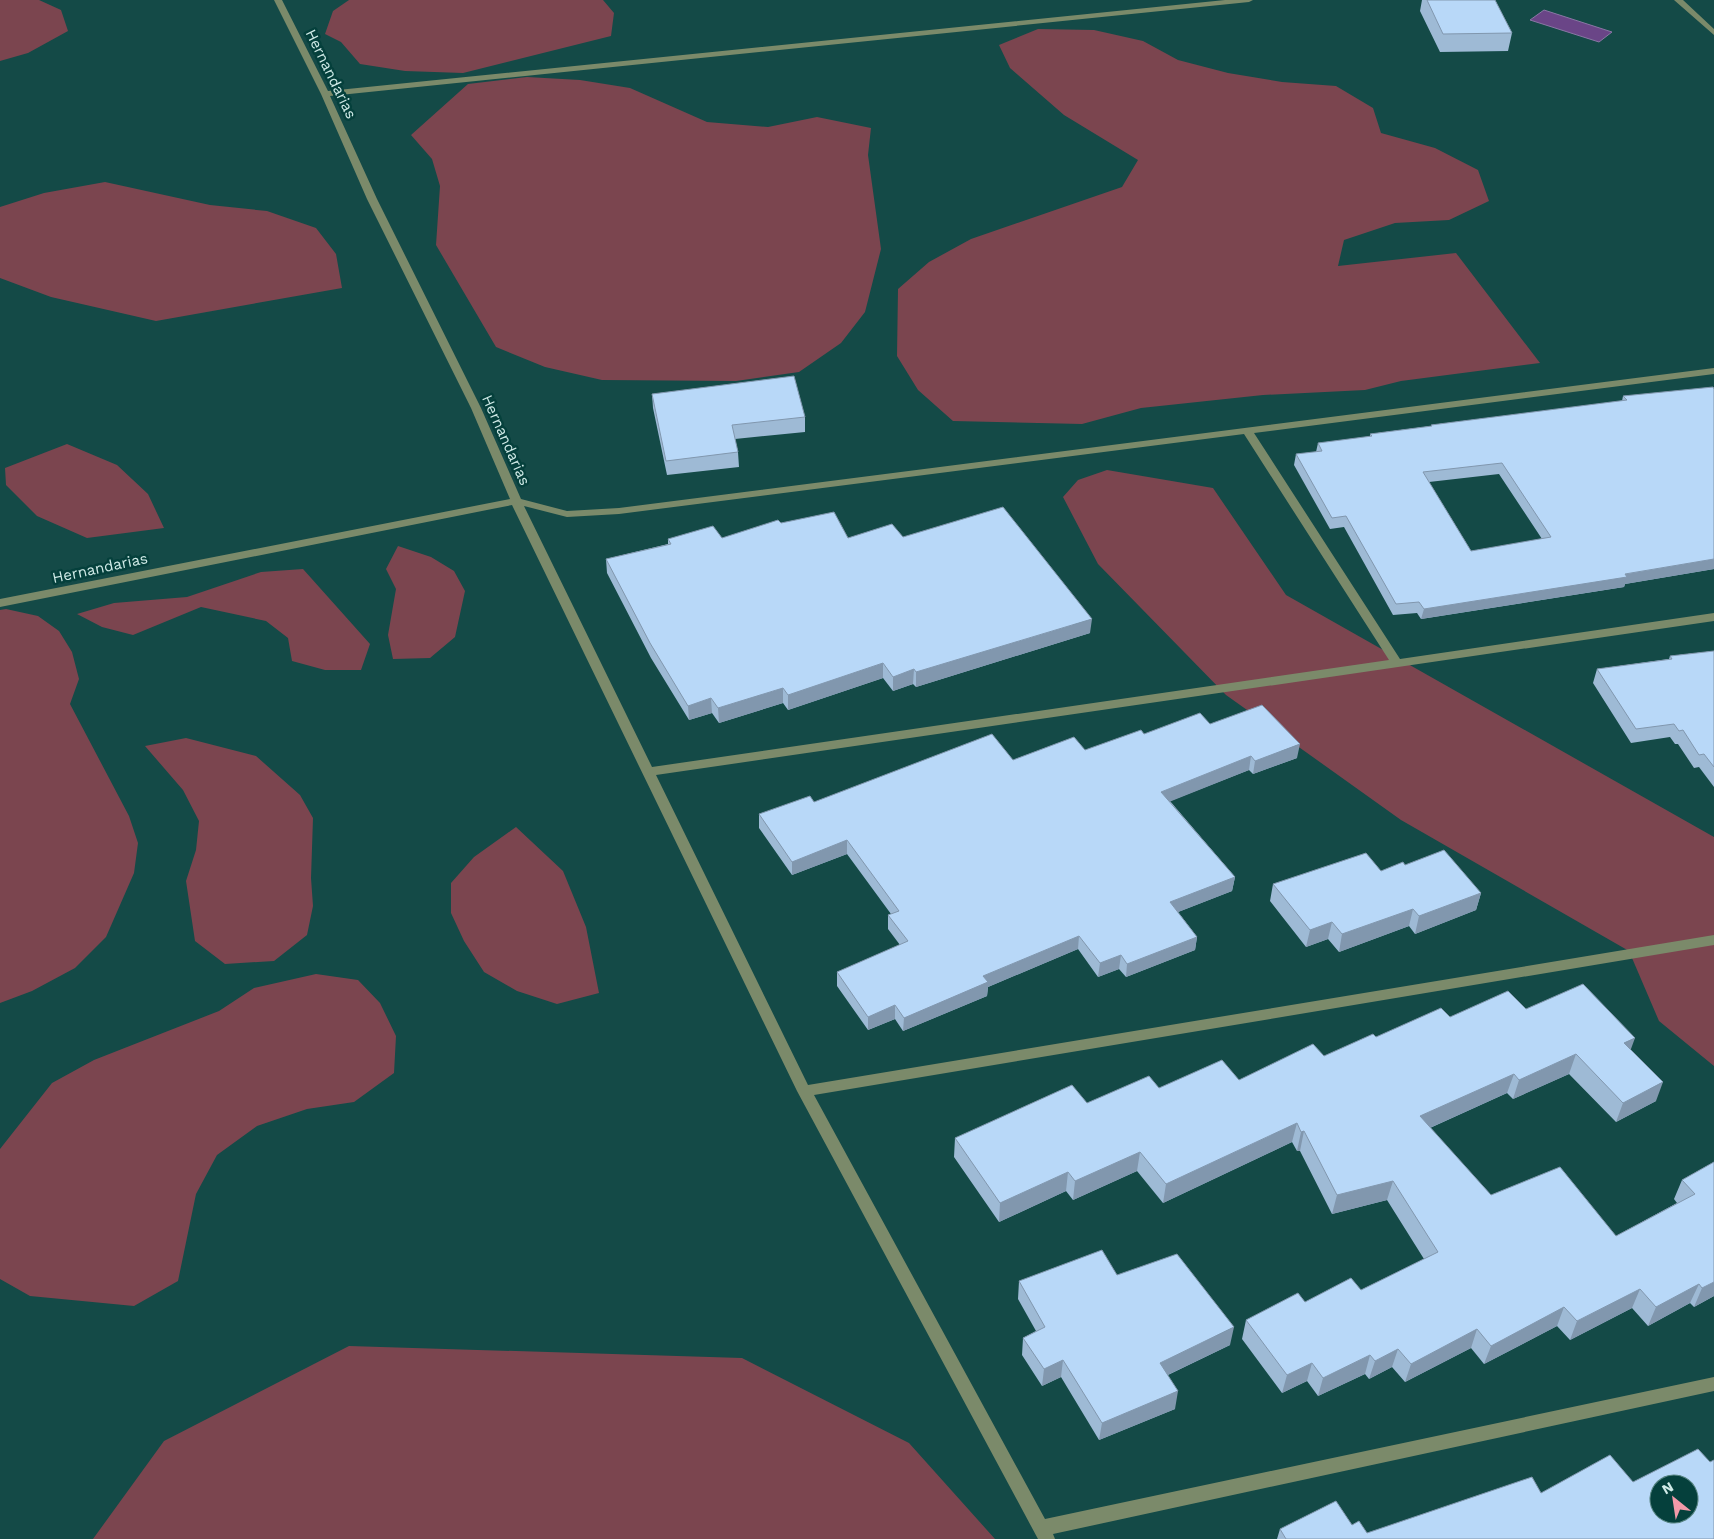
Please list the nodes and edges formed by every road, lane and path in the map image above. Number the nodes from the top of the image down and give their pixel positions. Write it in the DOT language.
graph roads {
  1 [pos="278,0"];
  2 [pos="1248,0"];
  3 [pos="1678,0"];
  4 [pos="1714,33"];
  5 [pos="325,94"];
  6 [pos="1714,371"];
  7 [pos="1247,430"];
  8 [pos="516,501"];
  9 [pos="0,603"];
  10 [pos="1714,617"];
  11 [pos="1397,663"];
  12 [pos="649,772"];
  13 [pos="1714,940"];
  14 [pos="804,1091"];
  15 [pos="1714,1384"];
  16 [pos="1045,1533"];
  1 -- 5 [label="street, Hernandarias"];
  2 -- 5 [label="street"];
  3 -- 4 [label="street"];
  5 -- 8 [label="street, Hernandarias"];
  6 -- 7 [label="street"];
  7 -- 8 [label="street"];
  7 -- 11 [label="street"];
  8 -- 9 [label="street, Hernandarias"];
  8 -- 12 [label="street"];
  10 -- 11 [label="street"];
  11 -- 12 [label="street"];
  12 -- 14 [label="street"];
  13 -- 14 [label="street"];
  14 -- 16 [label="street"];
  15 -- 16 [label="street"];
}
